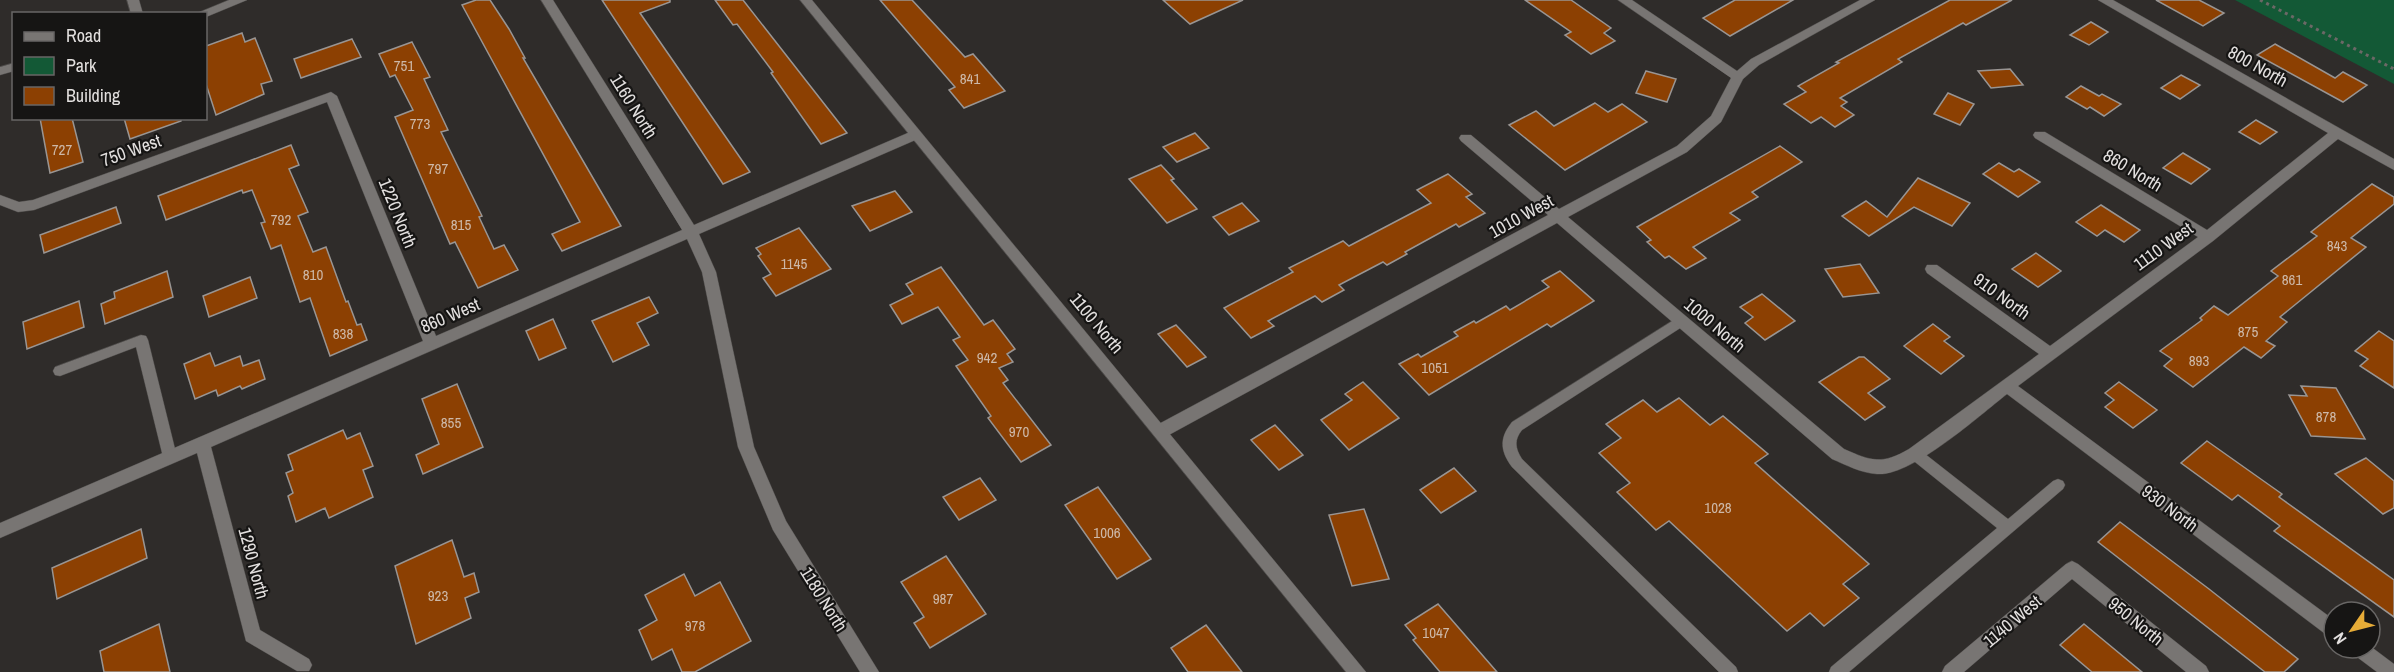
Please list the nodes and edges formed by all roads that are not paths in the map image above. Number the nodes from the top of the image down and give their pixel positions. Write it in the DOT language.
graph roads {
  1 [pos="242,0"];
  2 [pos="547,0"];
  3 [pos="806,0"];
  4 [pos="1624,0"];
  5 [pos="1869,0"];
  6 [pos="2104,0"];
  7 [pos="207,12"];
  8 [pos="1738,77"];
  9 [pos="331,96"];
  10 [pos="2338,132"];
  11 [pos="915,135"];
  12 [pos="2040,135"];
  13 [pos="1466,138"];
  14 [pos="2394,165"];
  15 [pos="5,203"];
  16 [pos="1559,216"];
  17 [pos="691,232"];
  18 [pos="2208,237"];
  19 [pos="1932,269"];
  20 [pos="1680,321"];
  21 [pos="432,344"];
  22 [pos="2049,353"];
  23 [pos="60,371"];
  24 [pos="2007,386"];
  25 [pos="1956,424"];
  26 [pos="1161,431"];
  27 [pos="202,444"];
  28 [pos="1915,454"];
  29 [pos="170,457"];
  30 [pos="2058,485"];
  31 [pos="779,525"];
  32 [pos="2008,528"];
  33 [pos="0,531"];
  34 [pos="2072,569"];
  35 [pos="2322,621"];
  36 [pos="2374,660"];
  37 [pos="303,665"];
  38 [pos="2387,671"];
  39 [pos="870,672"];
  40 [pos="1357,672"];
  41 [pos="1730,672"];
  42 [pos="1836,672"];
  43 [pos="1951,672"];
  44 [pos="2200,672"];
  1 -- 7 [label="street"];
  2 -- 17 [label="street, 1160 North"];
  3 -- 11 [label="street, 1100 North"];
  4 -- 8 [label="street"];
  5 -- 8 [label="street, 1010 West"];
  6 -- 10 [label="street, 800 North"];
  8 -- 16 [label="street, 1010 West"];
  9 -- 15 [label="street, 750 West"];
  9 -- 21 [label="street, 1220 North"];
  10 -- 14 [label="street, 800 North"];
  10 -- 18 [label="street, 1110 West"];
  11 -- 17 [label="street, 860 West"];
  11 -- 26 [label="street, 1100 North"];
  12 -- 18 [label="street, 860 North"];
  13 -- 16 [label="street, 1000 North"];
  16 -- 20 [label="street, 1000 North"];
  16 -- 26 [label="street, 1010 West"];
  17 -- 21 [label="street, 860 West"];
  17 -- 31 [label="street, 1160 North"];
  18 -- 22 [label="street, 1110 West"];
  19 -- 22 [label="street, 910 North"];
  20 -- 28 [label="street, 1000 North"];
  20 -- 41 [label="lane"];
  21 -- 27 [label="street, 860 West"];
  22 -- 24 [label="street, 1110 West"];
  23 -- 29 [label="lane"];
  24 -- 25 [label="street, 1110 West"];
  24 -- 35 [label="street, 930 North"];
  25 -- 28 [label="street, 1000 North"];
  26 -- 40 [label="street, 1100 North"];
  27 -- 29 [label="street, 860 West"];
  27 -- 37 [label="street, 1290 North"];
  28 -- 32 [label="lane"];
  29 -- 33 [label="street, 860 West"];
  30 -- 32 [label="lane"];
  31 -- 39 [label="street, 1180 North"];
  32 -- 42 [label="lane"];
  34 -- 43 [label="street, 1140 West"];
  34 -- 44 [label="street, 950 North"];
  36 -- 38 [label="street"];
}
